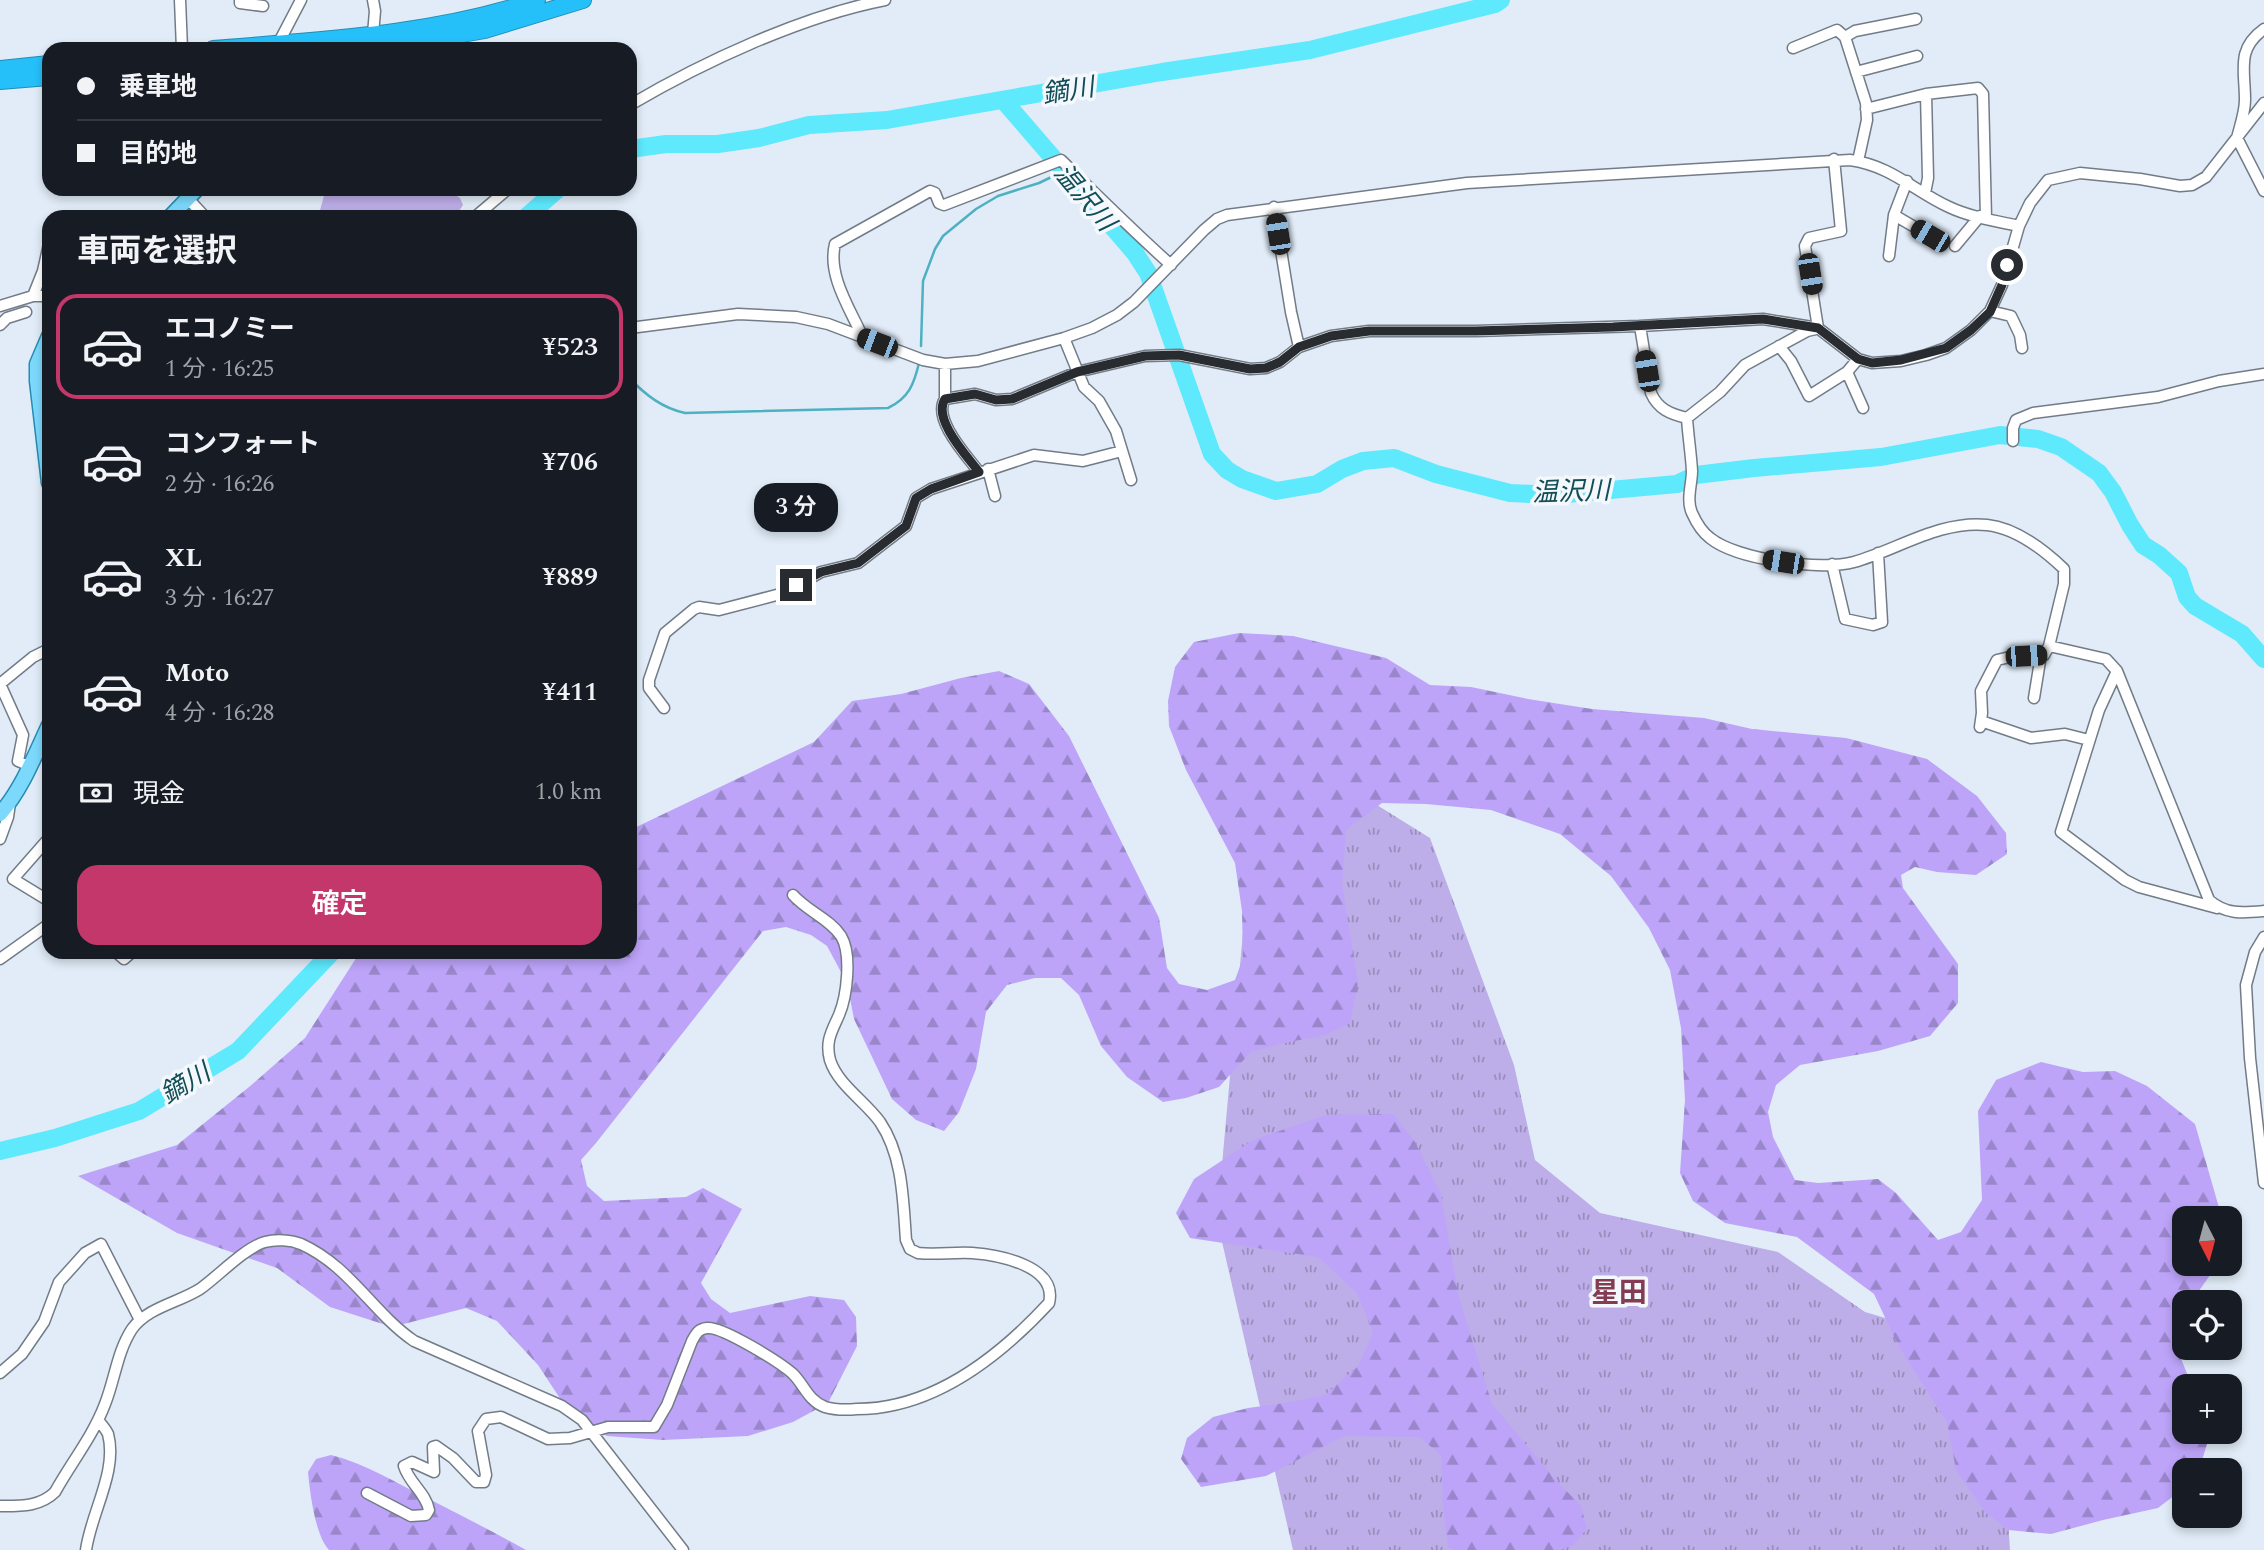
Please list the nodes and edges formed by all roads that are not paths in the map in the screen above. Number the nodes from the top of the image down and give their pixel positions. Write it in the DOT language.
graph roads {
  1 [pos="180,0"];
  2 [pos="240,0"];
  3 [pos="301,0"];
  4 [pos="373,0"];
  5 [pos="537,0"];
  6 [pos="583,0"];
  7 [pos="885,0"];
  8 [pos="262,6"];
  9 [pos="1916,19"];
  10 [pos="2264,29"];
  11 [pos="1845,37"];
  12 [pos="182,42"];
  13 [pos="278,42"];
  14 [pos="375,42"];
  15 [pos="1793,48"];
  16 [pos="1917,55"];
  17 [pos="42,65"];
  18 [pos="0,69"];
  19 [pos="1856,72"];
  20 [pos="42,78"];
  21 [pos="0,81"];
  22 [pos="1926,94"];
  23 [pos="637,101"];
  24 [pos="2264,103"];
  25 [pos="1866,109"];
  26 [pos="2237,138"];
  27 [pos="1834,159"];
  28 [pos="1858,161"];
  29 [pos="1907,181"];
  30 [pos="2264,191"];
  31 [pos="1925,193"];
  32 [pos="191,196"];
  33 [pos="500,196"];
  34 [pos="187,201"];
  35 [pos="1274,207"];
  36 [pos="177,210"];
  37 [pos="199,210"];
  38 [pos="483,210"];
  39 [pos="1894,215"];
  40 [pos="1983,217"];
  41 [pos="2019,226"];
  42 [pos="1936,244"];
  43 [pos="1955,246"];
  44 [pos="1889,256"];
  45 [pos="1171,265"];
  46 [pos="42,274"];
  47 [pos="33,296"];
  48 [pos="42,296"];
  49 [pos="26,312"];
  50 [pos="1990,312"];
  51 [pos="1,316"];
  52 [pos="1640,326"];
  53 [pos="637,327"];
  54 [pos="1818,328"];
  55 [pos="863,338"];
  56 [pos="1064,338"];
  57 [pos="1779,346"];
  58 [pos="1299,347"];
  59 [pos="2022,348"];
  60 [pos="42,352"];
  61 [pos="1858,359"];
  62 [pos="945,365"];
  63 [pos="1077,372"];
  64 [pos="1847,372"];
  65 [pos="2264,374"];
  66 [pos="945,399"];
  67 [pos="1863,408"];
  68 [pos="42,418"];
  69 [pos="1687,418"];
  70 [pos="2013,441"];
  71 [pos="1122,451"];
  72 [pos="984,471"];
  73 [pos="1131,480"];
  74 [pos="995,496"];
  75 [pos="1878,553"];
  76 [pos="1832,564"];
  77 [pos="2049,646"];
  78 [pos="42,652"];
  79 [pos="2041,655"];
  80 [pos="2117,671"];
  81 [pos="1,687"];
  82 [pos="2034,698"];
  83 [pos="664,708"];
  84 [pos="42,740"];
  85 [pos="2089,740"];
  86 [pos="30,766"];
  87 [pos="5,808"];
  88 [pos="0,839"];
  89 [pos="42,846"];
  90 [pos="793,895"];
  91 [pos="42,897"];
  92 [pos="2218,908"];
  93 [pos="2264,911"];
  94 [pos="42,929"];
  95 [pos="2264,937"];
  96 [pos="0,959"];
  97 [pos="2264,1182"];
  98 [pos="140,1320"];
  99 [pos="0,1373"];
  100 [pos="98,1420"];
  101 [pos="594,1433"];
  102 [pos="367,1493"];
  103 [pos="0,1506"];
  104 [pos="86,1550"];
  105 [pos="683,1550"];
  1 -- 12 [label="street"];
  2 -- 8 [label="street"];
  3 -- 13 [label="street"];
  4 -- 14 [label="street"];
  5 -- 14 [label="highway"];
  6 -- 14 [label="highway"];
  7 -- 23 [label="street"];
  9 -- 11 [label="street"];
  10 -- 26 [label="street"];
  11 -- 15 [label="street"];
  11 -- 19 [label="street"];
  16 -- 19 [label="street"];
  17 -- 18 [label="highway"];
  19 -- 25 [label="street"];
  20 -- 21 [label="highway"];
  22 -- 25 [label="street"];
  22 -- 31 [label="street"];
  22 -- 40 [label="street"];
  24 -- 26 [label="street"];
  25 -- 28 [label="street"];
  26 -- 30 [label="street"];
  26 -- 41 [label="street"];
  27 -- 28 [label="street"];
  27 -- 35 [label="street"];
  27 -- 54 [label="street"];
  28 -- 29 [label="street"];
  29 -- 31 [label="street"];
  29 -- 39 [label="street"];
  31 -- 40 [label="street"];
  32 -- 34 [label="main road"];
  33 -- 38 [label="street"];
  34 -- 36 [label="main road"];
  34 -- 37 [label="street"];
  35 -- 45 [label="street"];
  35 -- 58 [label="street"];
  39 -- 42 [label="street"];
  39 -- 44 [label="street"];
  40 -- 41 [label="street"];
  40 -- 43 [label="street"];
  41 -- 50 [label="street"];
  45 -- 55 [label="street"];
  45 -- 56 [label="street"];
  46 -- 47 [label="street"];
  47 -- 48 [label="street"];
  47 -- 51 [label="street"];
  49 -- 51 [label="street"];
  50 -- 59 [label="street"];
  50 -- 61 [label="street"];
  52 -- 54 [label="street"];
  52 -- 58 [label="street"];
  52 -- 69 [label="street"];
  53 -- 55 [label="street"];
  54 -- 57 [label="street"];
  54 -- 61 [label="street"];
  55 -- 62 [label="street"];
  56 -- 62 [label="street"];
  56 -- 63 [label="street"];
  57 -- 64 [label="street"];
  57 -- 69 [label="street"];
  58 -- 63 [label="street"];
  60 -- 68 [label="main road"];
  61 -- 64 [label="street"];
  62 -- 66 [label="street"];
  63 -- 66 [label="street"];
  63 -- 71 [label="street"];
  64 -- 67 [label="street"];
  65 -- 70 [label="street"];
  66 -- 72 [label="street"];
  69 -- 76 [label="street"];
  71 -- 72 [label="street"];
  71 -- 73 [label="street"];
  72 -- 74 [label="street"];
  72 -- 83 [label="street"];
  75 -- 76 [label="street"];
  75 -- 76 [label="street"];
  75 -- 77 [label="street"];
  77 -- 79 [label="street"];
  77 -- 80 [label="street"];
  78 -- 81 [label="street"];
  79 -- 82 [label="street"];
  79 -- 85 [label="street"];
  80 -- 85 [label="street"];
  80 -- 92 [label="street"];
  81 -- 86 [label="street"];
  84 -- 86 [label="main road"];
  85 -- 92 [label="street"];
  86 -- 87 [label="main road"];
  87 -- 88 [label="street"];
  89 -- 91 [label="street"];
  90 -- 101 [label="street"];
  92 -- 93 [label="street"];
  94 -- 96 [label="street"];
  95 -- 97 [label="street"];
  98 -- 99 [label="street"];
  98 -- 100 [label="street"];
  98 -- 101 [label="street"];
  100 -- 103 [label="street"];
  100 -- 104 [label="street"];
  101 -- 102 [label="street"];
  101 -- 105 [label="street"];
}
